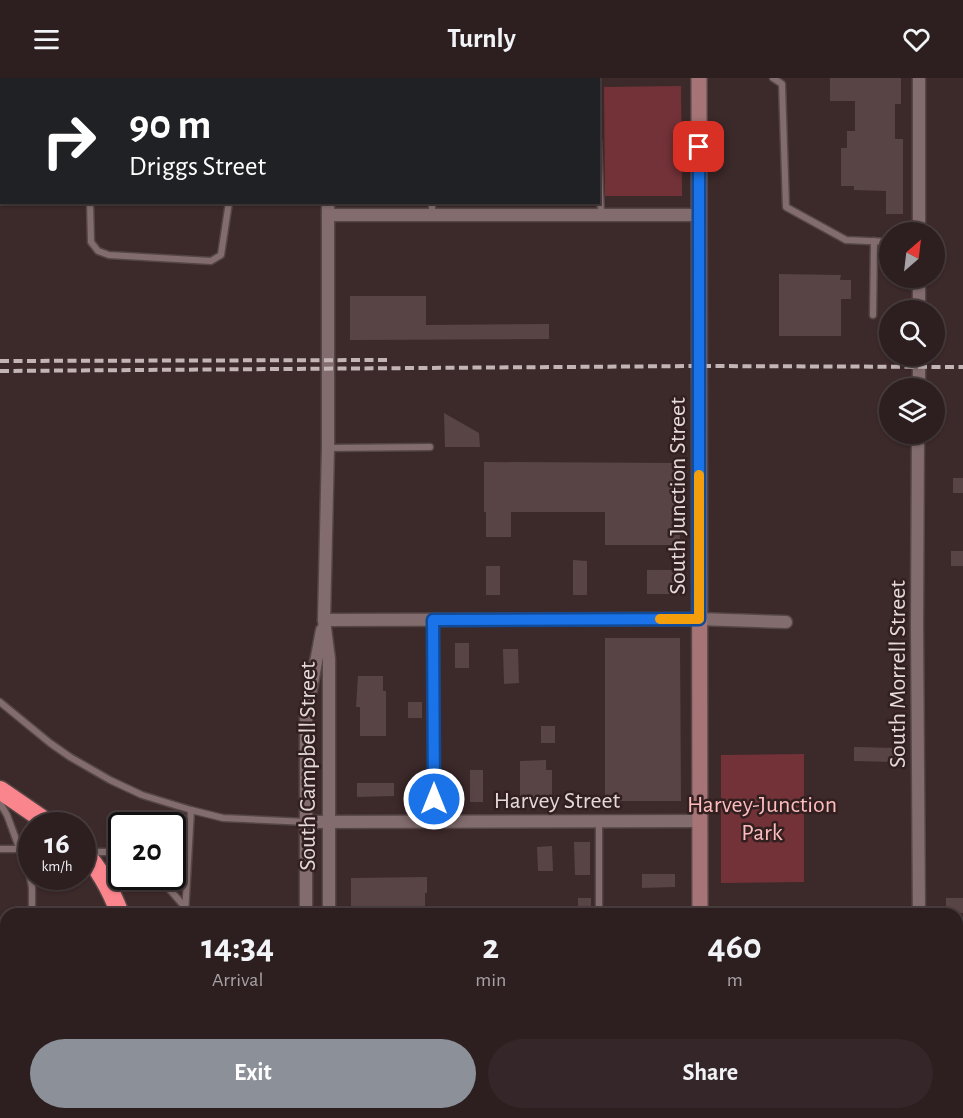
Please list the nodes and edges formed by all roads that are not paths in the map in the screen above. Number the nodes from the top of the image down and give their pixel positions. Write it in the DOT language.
graph roads {
  1 [pos="699,78"];
  2 [pos="773,78"];
  3 [pos="919,78"];
  4 [pos="600,190"];
  5 [pos="90,204"];
  6 [pos="229,204"];
  7 [pos="328,209"];
  8 [pos="432,209"];
  9 [pos="601,215"];
  10 [pos="699,215"];
  11 [pos="919,222"];
  12 [pos="874,242"];
  13 [pos="879,242"];
  14 [pos="873,315"];
  15 [pos="918,444"];
  16 [pos="430,447"];
  17 [pos="328,448"];
  18 [pos="699,619"];
  19 [pos="324,620"];
  20 [pos="433,620"];
  21 [pos="786,622"];
  22 [pos="0,702"];
  23 [pos="0,790"];
  24 [pos="0,803"];
  25 [pos="191,810"];
  26 [pos="32,812"];
  27 [pos="599,821"];
  28 [pos="700,821"];
  29 [pos="306,822"];
  30 [pos="328,822"];
  31 [pos="435,822"];
  32 [pos="18,842"];
  33 [pos="0,849"];
  34 [pos="18,849"];
  35 [pos="96,867"];
  36 [pos="32,890"];
  37 [pos="169,890"];
  38 [pos="32,908"];
  39 [pos="117,908"];
  40 [pos="183,908"];
  41 [pos="185,908"];
  42 [pos="306,908"];
  43 [pos="329,908"];
  44 [pos="599,908"];
  45 [pos="700,908"];
  46 [pos="919,908"];
  1 -- 10 [label="street, South Junction Street"];
  2 -- 12 [label="lane"];
  3 -- 11 [label="street"];
  4 -- 9 [label="lane"];
  5 -- 6 [label="lane"];
  7 -- 8 [label="street"];
  7 -- 17 [label="street, South Campbell Street"];
  8 -- 9 [label="street"];
  9 -- 10 [label="street"];
  10 -- 18 [label="street, South Junction Street"];
  12 -- 13 [label="lane"];
  12 -- 14 [label="lane"];
  15 -- 46 [label="street, South Morrell Street"];
  16 -- 17 [label="lane"];
  17 -- 19 [label="street, South Campbell Street"];
  18 -- 20 [label="street"];
  18 -- 21 [label="street"];
  18 -- 28 [label="street, South Junction Street"];
  19 -- 20 [label="street"];
  19 -- 29 [label="street, South Campbell Street"];
  19 -- 30 [label="street, South Campbell Street"];
  20 -- 31 [label="lane"];
  22 -- 25 [label="lane"];
  23 -- 26 [label="highway"];
  24 -- 32 [label="lane"];
  25 -- 29 [label="lane"];
  25 -- 41 [label="lane"];
  27 -- 28 [label="street, Harvey Street"];
  27 -- 31 [label="street, Harvey Street"];
  27 -- 44 [label="lane"];
  28 -- 45 [label="street, South Junction Street"];
  29 -- 30 [label="street, Harvey Street"];
  29 -- 42 [label="street, South Campbell Street"];
  30 -- 31 [label="street, Harvey Street"];
  30 -- 43 [label="street, South Campbell Street"];
  33 -- 34 [label="lane"];
  35 -- 39 [label="highway"];
  36 -- 38 [label="lane"];
  37 -- 40 [label="lane"];
}
